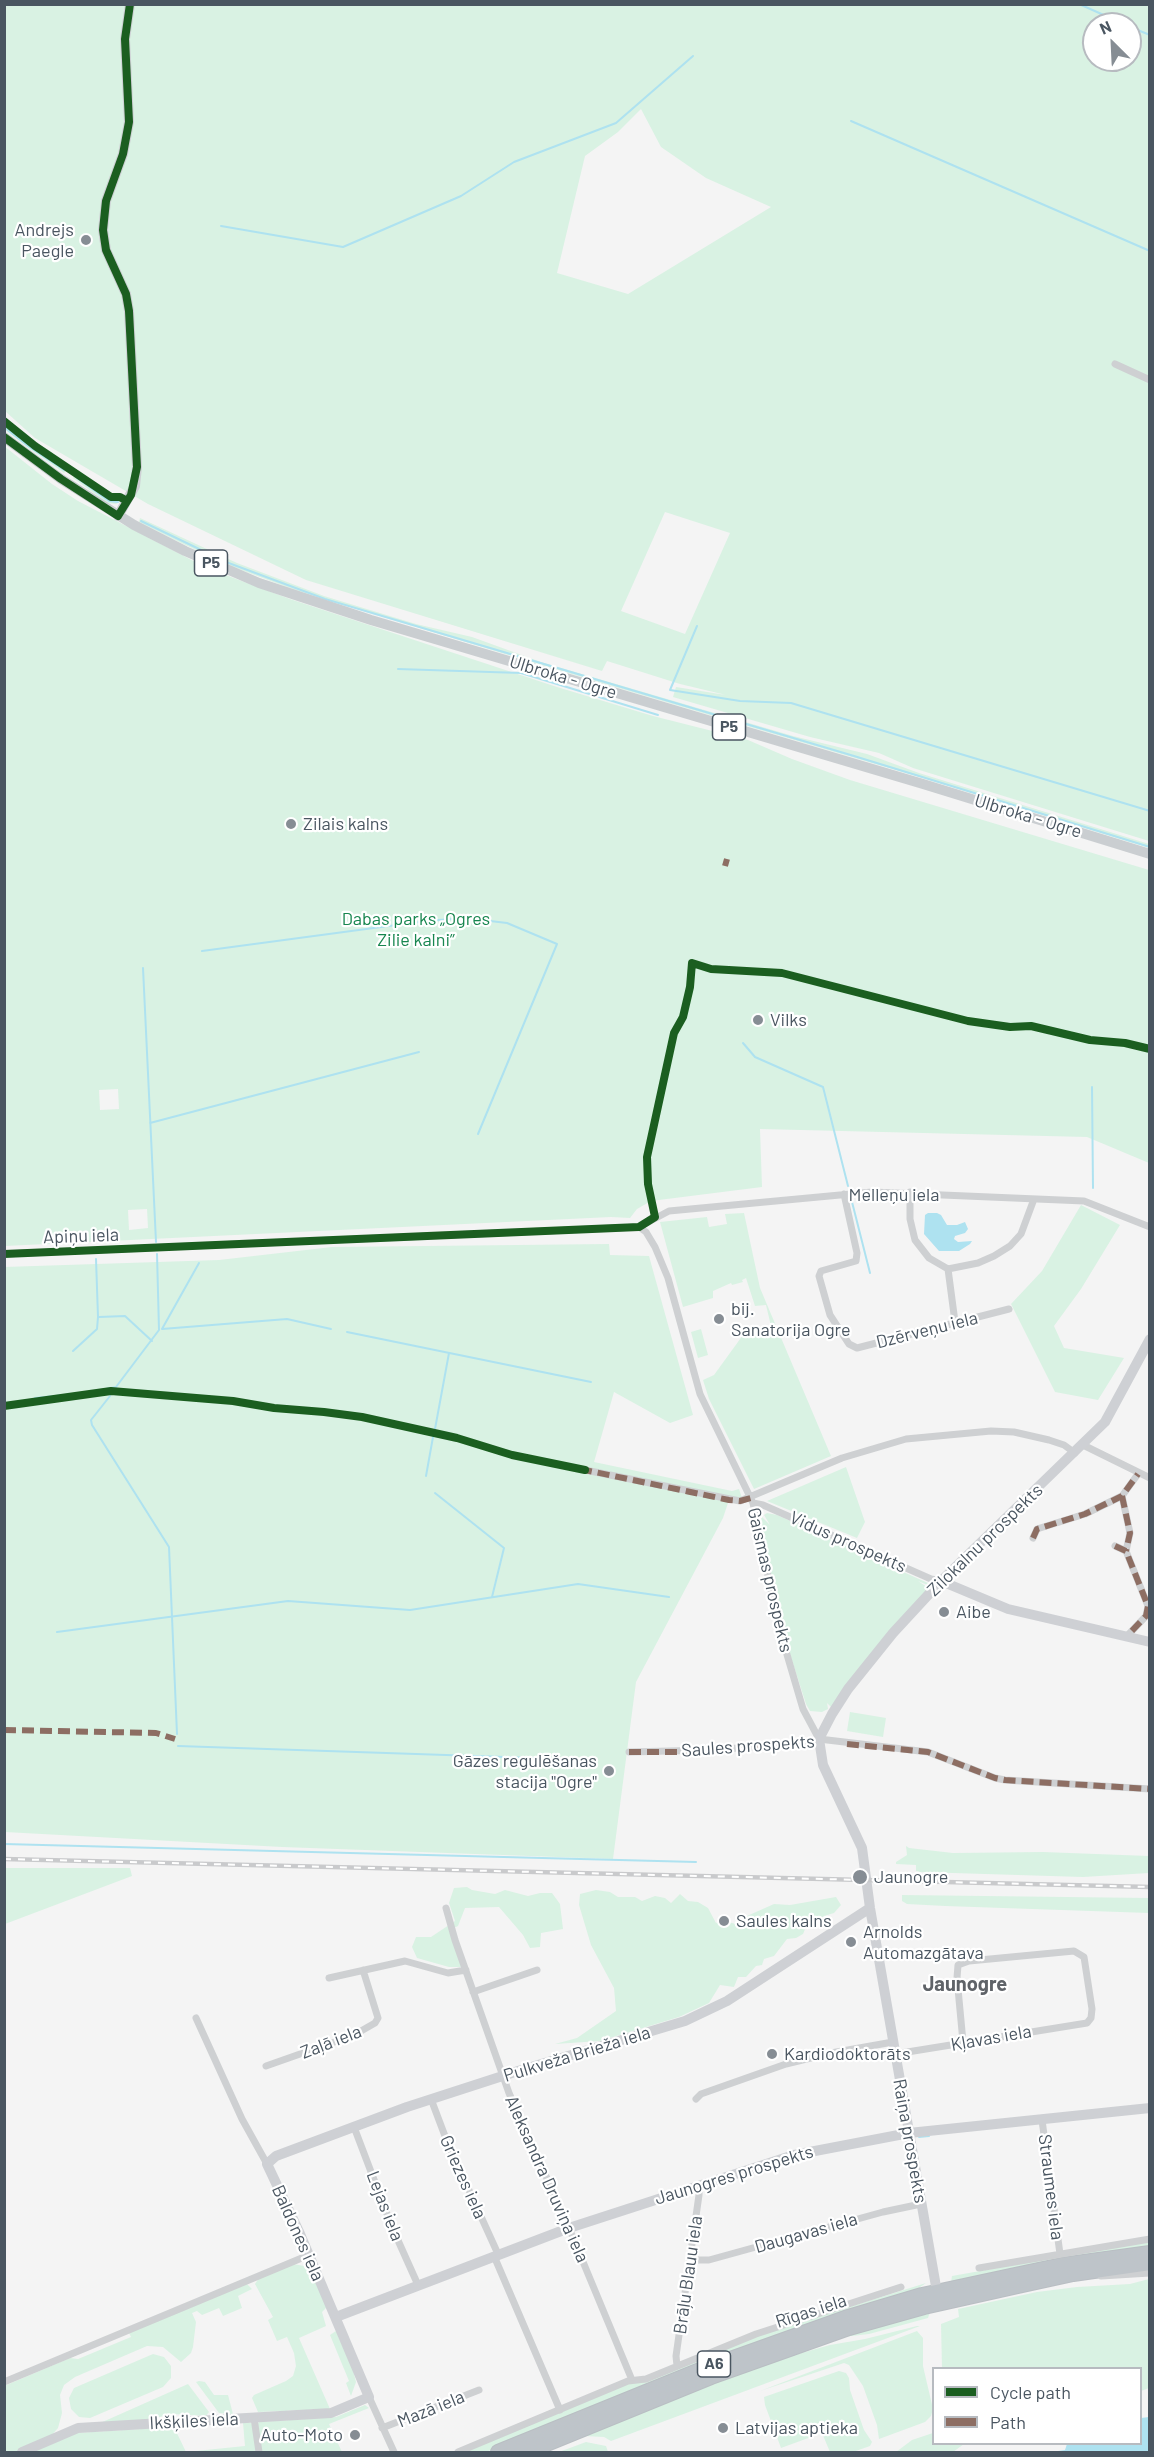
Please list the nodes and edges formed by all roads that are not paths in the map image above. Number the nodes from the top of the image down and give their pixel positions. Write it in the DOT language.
graph roads {
  1 [pos="130,4"];
  2 [pos="1115,364"];
  3 [pos="1149,380"];
  4 [pos="4,437"];
  5 [pos="118,516"];
  6 [pos="1149,854"];
  7 [pos="910,1192"];
  8 [pos="844,1194"];
  9 [pos="1034,1199"];
  10 [pos="639,1227"];
  11 [pos="1149,1227"];
  12 [pos="4,1254"];
  13 [pos="948,1269"];
  14 [pos="1009,1309"];
  15 [pos="955,1322"];
  16 [pos="1149,1340"];
  17 [pos="1079,1449"];
  18 [pos="585,1470"];
  19 [pos="1138,1474"];
  20 [pos="1149,1478"];
  21 [pos="1122,1496"];
  22 [pos="752,1500"];
  23 [pos="1033,1538"];
  24 [pos="1115,1546"];
  25 [pos="1126,1551"];
  26 [pos="941,1581"];
  27 [pos="1128,1635"];
  28 [pos="1149,1642"];
  29 [pos="819,1739"];
  30 [pos="629,1752"];
  31 [pos="1149,1789"];
  32 [pos="857,1837"];
  33 [pos="446,1908"];
  34 [pos="870,1908"];
  35 [pos="363,1970"];
  36 [pos="466,1970"];
  37 [pos="537,1970"];
  38 [pos="329,1978"];
  39 [pos="473,1992"];
  40 [pos="196,2018"];
  41 [pos="893,2042"];
  42 [pos="963,2042"];
  43 [pos="896,2054"];
  44 [pos="267,2066"];
  45 [pos="503,2076"];
  46 [pos="431,2099"];
  47 [pos="696,2099"];
  48 [pos="1149,2108"];
  49 [pos="1042,2120"];
  50 [pos="354,2127"];
  51 [pos="909,2133"];
  52 [pos="267,2164"];
  53 [pos="699,2185"];
  54 [pos="921,2204"];
  55 [pos="569,2228"];
  56 [pos="1149,2239"];
  57 [pos="1149,2253"];
  58 [pos="309,2255"];
  59 [pos="496,2255"];
  60 [pos="690,2260"];
  61 [pos="1149,2263"];
  62 [pos="979,2268"];
  63 [pos="1065,2268"];
  64 [pos="1149,2273"];
  65 [pos="418,2285"];
  66 [pos="901,2287"];
  67 [pos="938,2298"];
  68 [pos="336,2318"];
  69 [pos="677,2366"];
  70 [pos="632,2380"];
  71 [pos="4,2382"];
  72 [pos="479,2390"];
  73 [pos="369,2397"];
  74 [pos="560,2410"];
  75 [pos="254,2418"];
  76 [pos="382,2428"];
  77 [pos="22,2452"];
  78 [pos="259,2452"];
  79 [pos="394,2452"];
  80 [pos="458,2452"];
  81 [pos="498,2452"];
  82 [pos="526,2452"];
  1 -- 5 [label="street"];
  2 -- 3 [label="street"];
  4 -- 5 [label="main road, Ulbroka - Ogre / P5"];
  5 -- 6 [label="main road, Ulbroka - Ogre / P5"];
  7 -- 8 [label="street, Melleņu iela"];
  7 -- 9 [label="street, Melleņu iela"];
  7 -- 13 [label="street"];
  8 -- 10 [label="street, Melleņu iela"];
  8 -- 15 [label="street, Dzērveņu iela"];
  9 -- 11 [label="street, Melleņu iela"];
  9 -- 13 [label="street"];
  10 -- 12 [label="street, Apiņu iela"];
  10 -- 22 [label="street, Gaismas prospekts"];
  13 -- 15 [label="street"];
  14 -- 15 [label="street, Dzērveņu iela"];
  16 -- 17 [label="street, Zilokalnu prospekts"];
  17 -- 19 [label="street"];
  17 -- 22 [label="street"];
  17 -- 26 [label="street, Zilokalnu prospekts"];
  18 -- 22 [label="street"];
  19 -- 20 [label="street"];
  19 -- 21 [label="street"];
  21 -- 23 [label="street"];
  21 -- 25 [label="street"];
  22 -- 26 [label="street, Vidus prospekts"];
  22 -- 29 [label="street, Gaismas prospekts"];
  24 -- 25 [label="street"];
  25 -- 27 [label="street"];
  26 -- 27 [label="street, Vidus prospekts"];
  26 -- 29 [label="street, Zilokalnu prospekts"];
  27 -- 28 [label="street, Vidus prospekts"];
  29 -- 30 [label="street, Saules prospekts"];
  29 -- 31 [label="street, Saules prospekts"];
  29 -- 32 [label="street, Gaismas prospekts"];
  32 -- 34 [label="street, Raiņa prospekts"];
  33 -- 36 [label="street, Aleksandra Druviņa iela"];
  34 -- 41 [label="street, Raiņa prospekts"];
  34 -- 45 [label="street, Pulkveža Brieža iela"];
  35 -- 36 [label="street"];
  35 -- 38 [label="street"];
  35 -- 44 [label="street, Zaļā iela"];
  36 -- 39 [label="street, Aleksandra Druviņa iela"];
  37 -- 39 [label="street"];
  39 -- 45 [label="street, Aleksandra Druviņa iela"];
  40 -- 52 [label="street, Baldones iela"];
  41 -- 43 [label="street, Raiņa prospekts"];
  41 -- 47 [label="street"];
  42 -- 42 [label="street, Kļavas iela"];
  42 -- 43 [label="street, Kļavas iela"];
  43 -- 51 [label="street, Raiņa prospekts"];
  45 -- 46 [label="street, Pulkveža Brieža iela"];
  45 -- 55 [label="street, Aleksandra Druviņa iela"];
  46 -- 50 [label="street, Pulkveža Brieža iela"];
  46 -- 59 [label="street, Griezes iela"];
  48 -- 49 [label="street, Jaunogres prospekts"];
  49 -- 51 [label="street, Jaunogres prospekts"];
  49 -- 63 [label="street, Straumes iela"];
  50 -- 52 [label="street, Pulkveža Brieža iela"];
  50 -- 65 [label="street, Lejas iela"];
  51 -- 53 [label="street, Jaunogres prospekts"];
  51 -- 54 [label="street, Raiņa prospekts"];
  52 -- 58 [label="street, Baldones iela"];
  53 -- 55 [label="street, Jaunogres prospekts"];
  53 -- 60 [label="street, Brāļu Blauu iela"];
  54 -- 60 [label="street, Daugavas iela"];
  54 -- 67 [label="street, Raiņa prospekts"];
  55 -- 59 [label="street, Jaunogres prospekts"];
  55 -- 70 [label="street, Aleksandra Druviņa iela"];
  56 -- 63 [label="street, Rīgas iela"];
  57 -- 63 [label="highway, Rīgas iela / A6"];
  58 -- 68 [label="street, Baldones iela"];
  58 -- 71 [label="street"];
  59 -- 65 [label="street, Jaunogres prospekts"];
  59 -- 74 [label="street, Griezes iela"];
  60 -- 69 [label="street, Brāļu Blauu iela"];
  61 -- 63 [label="highway, Rīgas iela / A6"];
  62 -- 63 [label="street, Rīgas iela"];
  63 -- 64 [label="street"];
  63 -- 67 [label="highway, Rīgas iela / A6"];
  65 -- 68 [label="street, Jaunogres prospekts"];
  66 -- 69 [label="street, Rīgas iela"];
  67 -- 81 [label="highway, Rīgas iela / A6"];
  67 -- 82 [label="highway, Rīgas iela / A6"];
  68 -- 73 [label="street, Baldones iela"];
  69 -- 70 [label="street, Rīgas iela"];
  70 -- 74 [label="street, Rīgas iela"];
  72 -- 76 [label="street, Mazā iela"];
  73 -- 75 [label="street, Ikšķiles iela"];
  73 -- 76 [label="street, Baldones iela"];
  74 -- 80 [label="street"];
  75 -- 77 [label="street, Ikšķiles iela"];
  75 -- 78 [label="street"];
  76 -- 79 [label="street, Baldones iela"];
}
